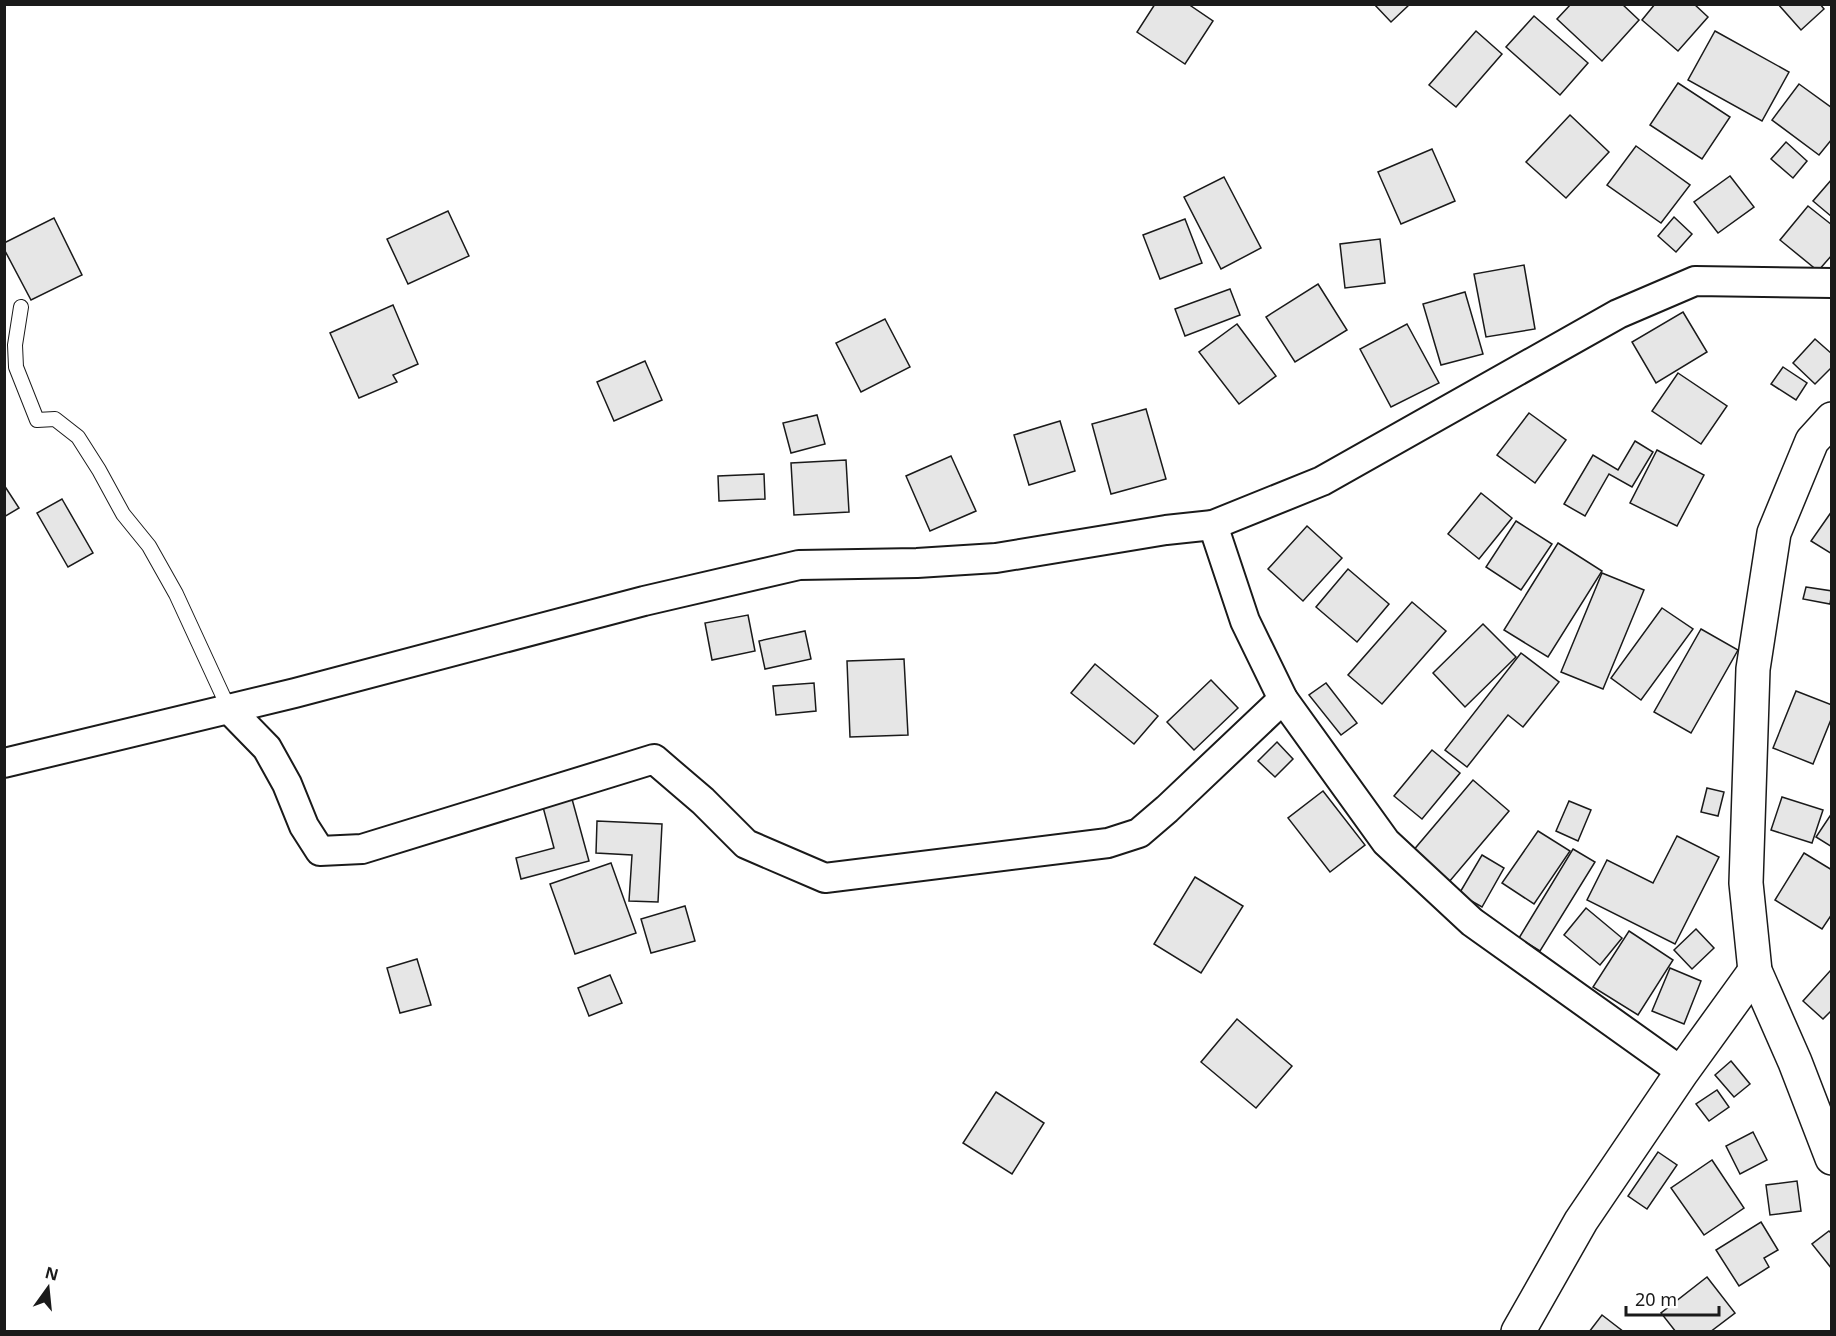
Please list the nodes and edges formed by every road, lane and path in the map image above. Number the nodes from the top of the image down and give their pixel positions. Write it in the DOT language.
graph roads {
  1 [pos="1832,283"];
  2 [pos="21,307"];
  3 [pos="1832,419"];
  4 [pos="1213,525"];
  5 [pos="1283,699"];
  6 [pos="229,709"];
  7 [pos="4,764"];
  8 [pos="1755,971"];
  9 [pos="1682,1072"];
  10 [pos="1832,1158"];
  11 [pos="1518,1332"];
  1 -- 4 [label="street"];
  2 -- 6 [label="lane"];
  3 -- 8 [label="street"];
  4 -- 5 [label="street"];
  4 -- 6 [label="street"];
  5 -- 6 [label="street"];
  5 -- 9 [label="street"];
  6 -- 7 [label="street"];
  8 -- 9 [label="street"];
  8 -- 10 [label="street"];
  9 -- 11 [label="street"];
}
